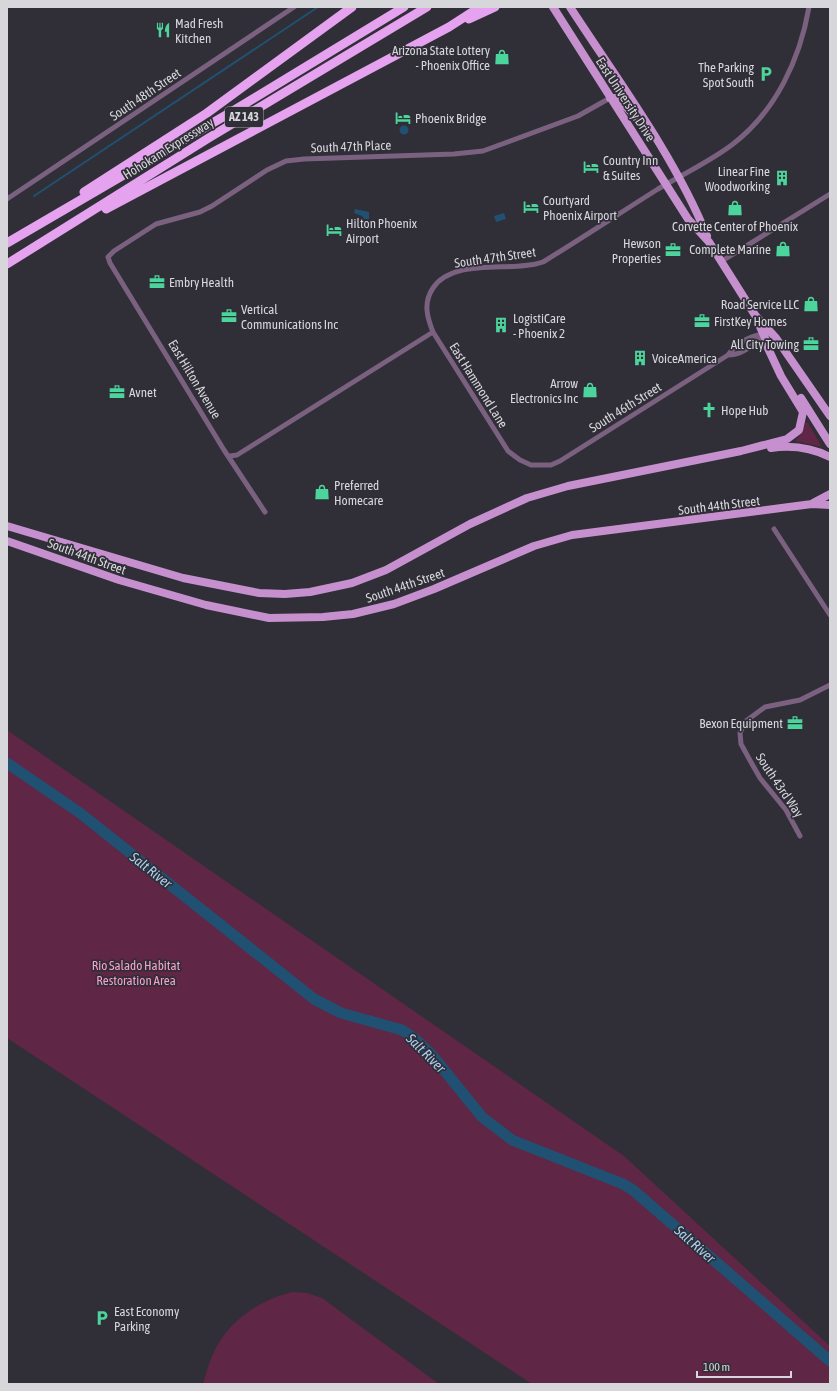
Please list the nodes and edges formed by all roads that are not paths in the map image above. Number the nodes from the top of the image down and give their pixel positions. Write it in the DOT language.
graph roads {
  1 [pos="294,7"];
  2 [pos="352,7"];
  3 [pos="404,7"];
  4 [pos="427,7"];
  5 [pos="480,7"];
  6 [pos="495,7"];
  7 [pos="553,7"];
  8 [pos="570,7"];
  9 [pos="809,7"];
  10 [pos="449,27"];
  11 [pos="610,98"];
  12 [pos="655,138"];
  13 [pos="679,177"];
  14 [pos="667,184"];
  15 [pos="830,194"];
  16 [pos="7,199"];
  17 [pos="42,222"];
  18 [pos="62,231"];
  19 [pos="709,242"];
  20 [pos="7,243"];
  21 [pos="108,257"];
  22 [pos="722,261"];
  23 [pos="7,264"];
  24 [pos="426,305"];
  25 [pos="433,332"];
  26 [pos="765,332"];
  27 [pos="766,344"];
  28 [pos="728,355"];
  29 [pos="830,416"];
  30 [pos="830,444"];
  31 [pos="741,451"];
  32 [pos="230,456"];
  33 [pos="830,457"];
  34 [pos="531,465"];
  35 [pos="830,494"];
  36 [pos="812,504"];
  37 [pos="830,505"];
  38 [pos="265,512"];
  39 [pos="7,526"];
  40 [pos="774,528"];
  41 [pos="7,541"];
  42 [pos="830,615"];
  43 [pos="830,685"];
  44 [pos="800,836"];
  1 -- 16 [label="street, South 48th Street"];
  2 -- 17 [label="highway"];
  3 -- 17 [label="highway, Hohokam Expressway / AZ 143"];
  4 -- 18 [label="highway, Hohokam Expressway / AZ 143"];
  5 -- 10 [label="highway"];
  6 -- 10 [label="highway"];
  7 -- 11 [label="main road, East University Drive"];
  8 -- 12 [label="main road, East University Drive"];
  9 -- 13 [label="street"];
  10 -- 18 [label="highway"];
  11 -- 12 [label="main road"];
  11 -- 14 [label="main road, East University Drive"];
  11 -- 21 [label="street, South 47th Place"];
  12 -- 13 [label="main road, East University Drive"];
  13 -- 14 [label="street, South 47th Street"];
  13 -- 19 [label="main road, East University Drive"];
  14 -- 19 [label="main road, East University Drive"];
  14 -- 24 [label="street, South 47th Street"];
  15 -- 22 [label="street"];
  17 -- 20 [label="highway, Hohokam Expressway / AZ 143"];
  18 -- 23 [label="highway, Hohokam Expressway / AZ 143"];
  19 -- 22 [label="main road, East University Drive"];
  21 -- 32 [label="street, East Hilton Avenue"];
  22 -- 26 [label="main road, East University Drive"];
  24 -- 25 [label="street, East Hammond Lane"];
  25 -- 32 [label="street"];
  25 -- 34 [label="street, East Hammond Lane"];
  26 -- 27 [label="main road, East University Drive"];
  26 -- 28 [label="street, South 46th Street"];
  26 -- 28 [label="street, South 46th Street"];
  26 -- 29 [label="main road, East University Drive"];
  27 -- 30 [label="main road, East University Drive"];
  27 -- 31 [label="main road"];
  28 -- 34 [label="street, South 46th Street"];
  31 -- 33 [label="main road"];
  31 -- 39 [label="main road, South 44th Street"];
  32 -- 38 [label="street, East Hilton Avenue"];
  35 -- 36 [label="main road"];
  36 -- 37 [label="main road"];
  36 -- 41 [label="main road, South 44th Street"];
  40 -- 42 [label="street"];
  43 -- 44 [label="street, South 43rd Way"];
}
